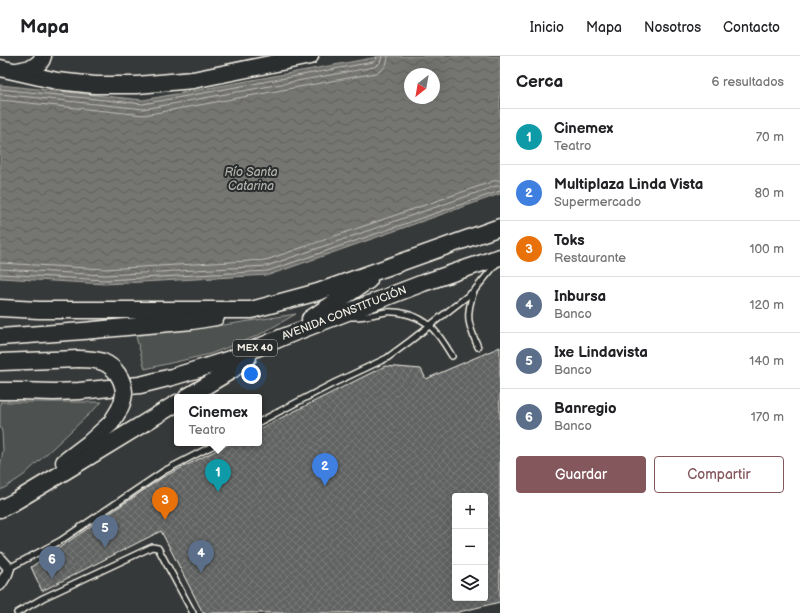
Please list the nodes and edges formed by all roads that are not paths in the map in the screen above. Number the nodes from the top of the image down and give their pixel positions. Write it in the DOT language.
graph roads {
  1 [pos="43,56"];
  2 [pos="310,56"];
  3 [pos="7,70"];
  4 [pos="500,227"];
  5 [pos="500,258"];
  6 [pos="391,266"];
  7 [pos="474,290"];
  8 [pos="0,308"];
  9 [pos="251,310"];
  10 [pos="339,315"];
  11 [pos="430,326"];
  12 [pos="2,337"];
  13 [pos="284,337"];
  14 [pos="262,345"];
  15 [pos="478,346"];
  16 [pos="452,356"];
  17 [pos="0,362"];
  18 [pos="0,391"];
  19 [pos="192,394"];
  20 [pos="174,405"];
  21 [pos="262,420"];
  22 [pos="212,446"];
  23 [pos="0,499"];
  24 [pos="0,509"];
  25 [pos="0,558"];
  26 [pos="9,568"];
  27 [pos="0,585"];
  28 [pos="16,613"];
  29 [pos="193,613"];
  1 -- 3 [label="highway"];
  2 -- 3 [label="highway"];
  4 -- 6 [label="highway"];
  5 -- 7 [label="lane"];
  5 -- 10 [label="highway, AVENIDA CONSTITUCIÓN / MEX 40"];
  6 -- 9 [label="highway"];
  6 -- 13 [label="highway"];
  7 -- 11 [label="lane"];
  7 -- 15 [label="lane"];
  8 -- 9 [label="highway"];
  9 -- 12 [label="highway"];
  10 -- 11 [label="lane"];
  10 -- 13 [label="highway, AVENIDA CONSTITUCIÓN / MEX 40"];
  11 -- 16 [label="lane"];
  11 -- 21 [label="lane"];
  13 -- 14 [label="highway, AVENIDA CONSTITUCIÓN / MEX 40"];
  14 -- 18 [label="highway, AVENIDA CONSTITUCIÓN / MEX 40"];
  14 -- 19 [label="highway"];
  17 -- 23 [label="highway, bridge"];
  20 -- 24 [label="highway"];
  22 -- 26 [label="lane"];
  25 -- 26 [label="street"];
  26 -- 27 [label="street"];
  28 -- 29 [label="lane"];
}
